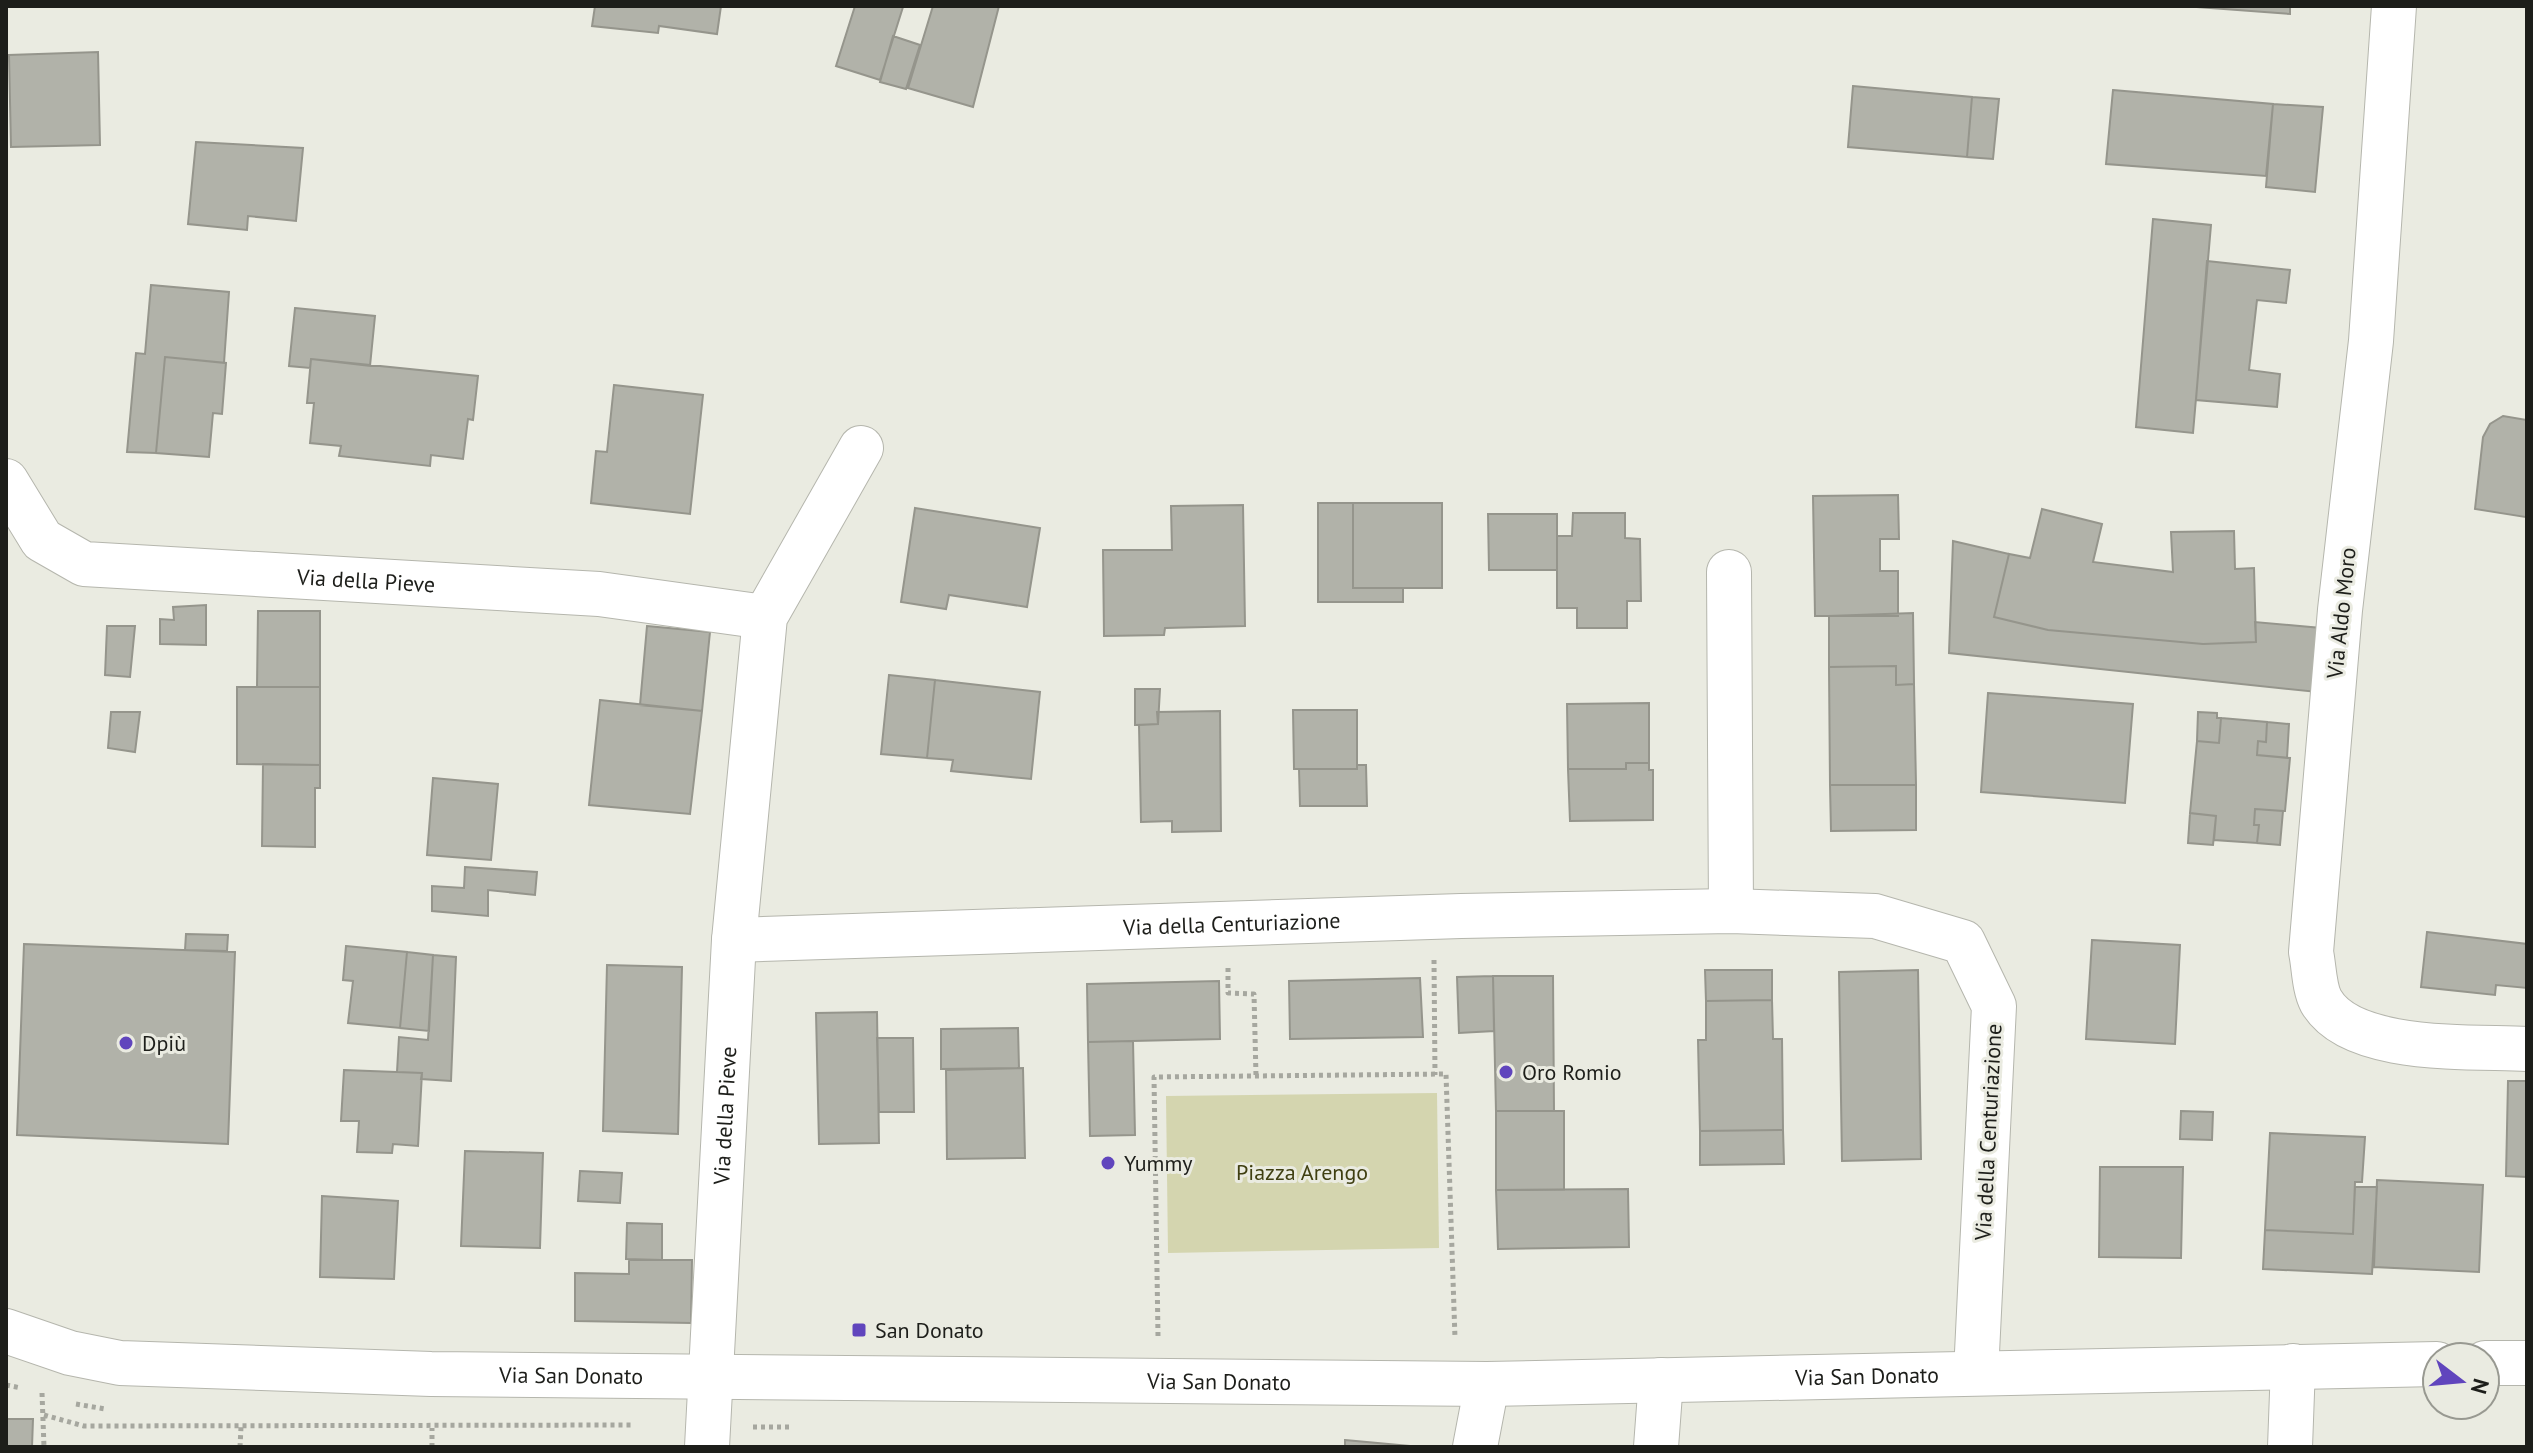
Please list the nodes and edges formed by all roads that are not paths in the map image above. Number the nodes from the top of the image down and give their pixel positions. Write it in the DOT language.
graph roads {
  1 [pos="2394,6"];
  2 [pos="861,448"];
  3 [pos="6,481"];
  4 [pos="1729,572"];
  5 [pos="765,617"];
  6 [pos="1731,911"];
  7 [pos="734,940"];
  8 [pos="2527,1049"];
  9 [pos="6,1331"];
  10 [pos="2501,1363"];
  11 [pos="2527,1363"];
  12 [pos="2421,1364"];
  13 [pos="2293,1366"];
  14 [pos="1976,1373"];
  15 [pos="710,1376"];
  16 [pos="1661,1380"];
  17 [pos="1487,1384"];
  18 [pos="707,1447"];
  19 [pos="1475,1447"];
  20 [pos="1656,1447"];
  21 [pos="2290,1447"];
  1 -- 8 [label="street, Via Aldo Moro"];
  2 -- 5 [label="street, Via della Pieve"];
  3 -- 5 [label="street, Via della Pieve"];
  4 -- 6 [label="street"];
  5 -- 7 [label="street, Via della Pieve"];
  6 -- 7 [label="street, Via della Centuriazione"];
  6 -- 14 [label="street, Via della Centuriazione"];
  7 -- 15 [label="street, Via della Pieve"];
  9 -- 15 [label="street, Via San Donato"];
  10 -- 11 [label="street"];
  12 -- 13 [label="street, Via San Donato"];
  13 -- 14 [label="street, Via San Donato"];
  13 -- 21 [label="street"];
  14 -- 16 [label="street, Via San Donato"];
  15 -- 17 [label="street, Via San Donato"];
  15 -- 18 [label="street, Via della Pieve"];
  16 -- 17 [label="street, Via San Donato"];
  16 -- 20 [label="street"];
  17 -- 19 [label="street"];
}
